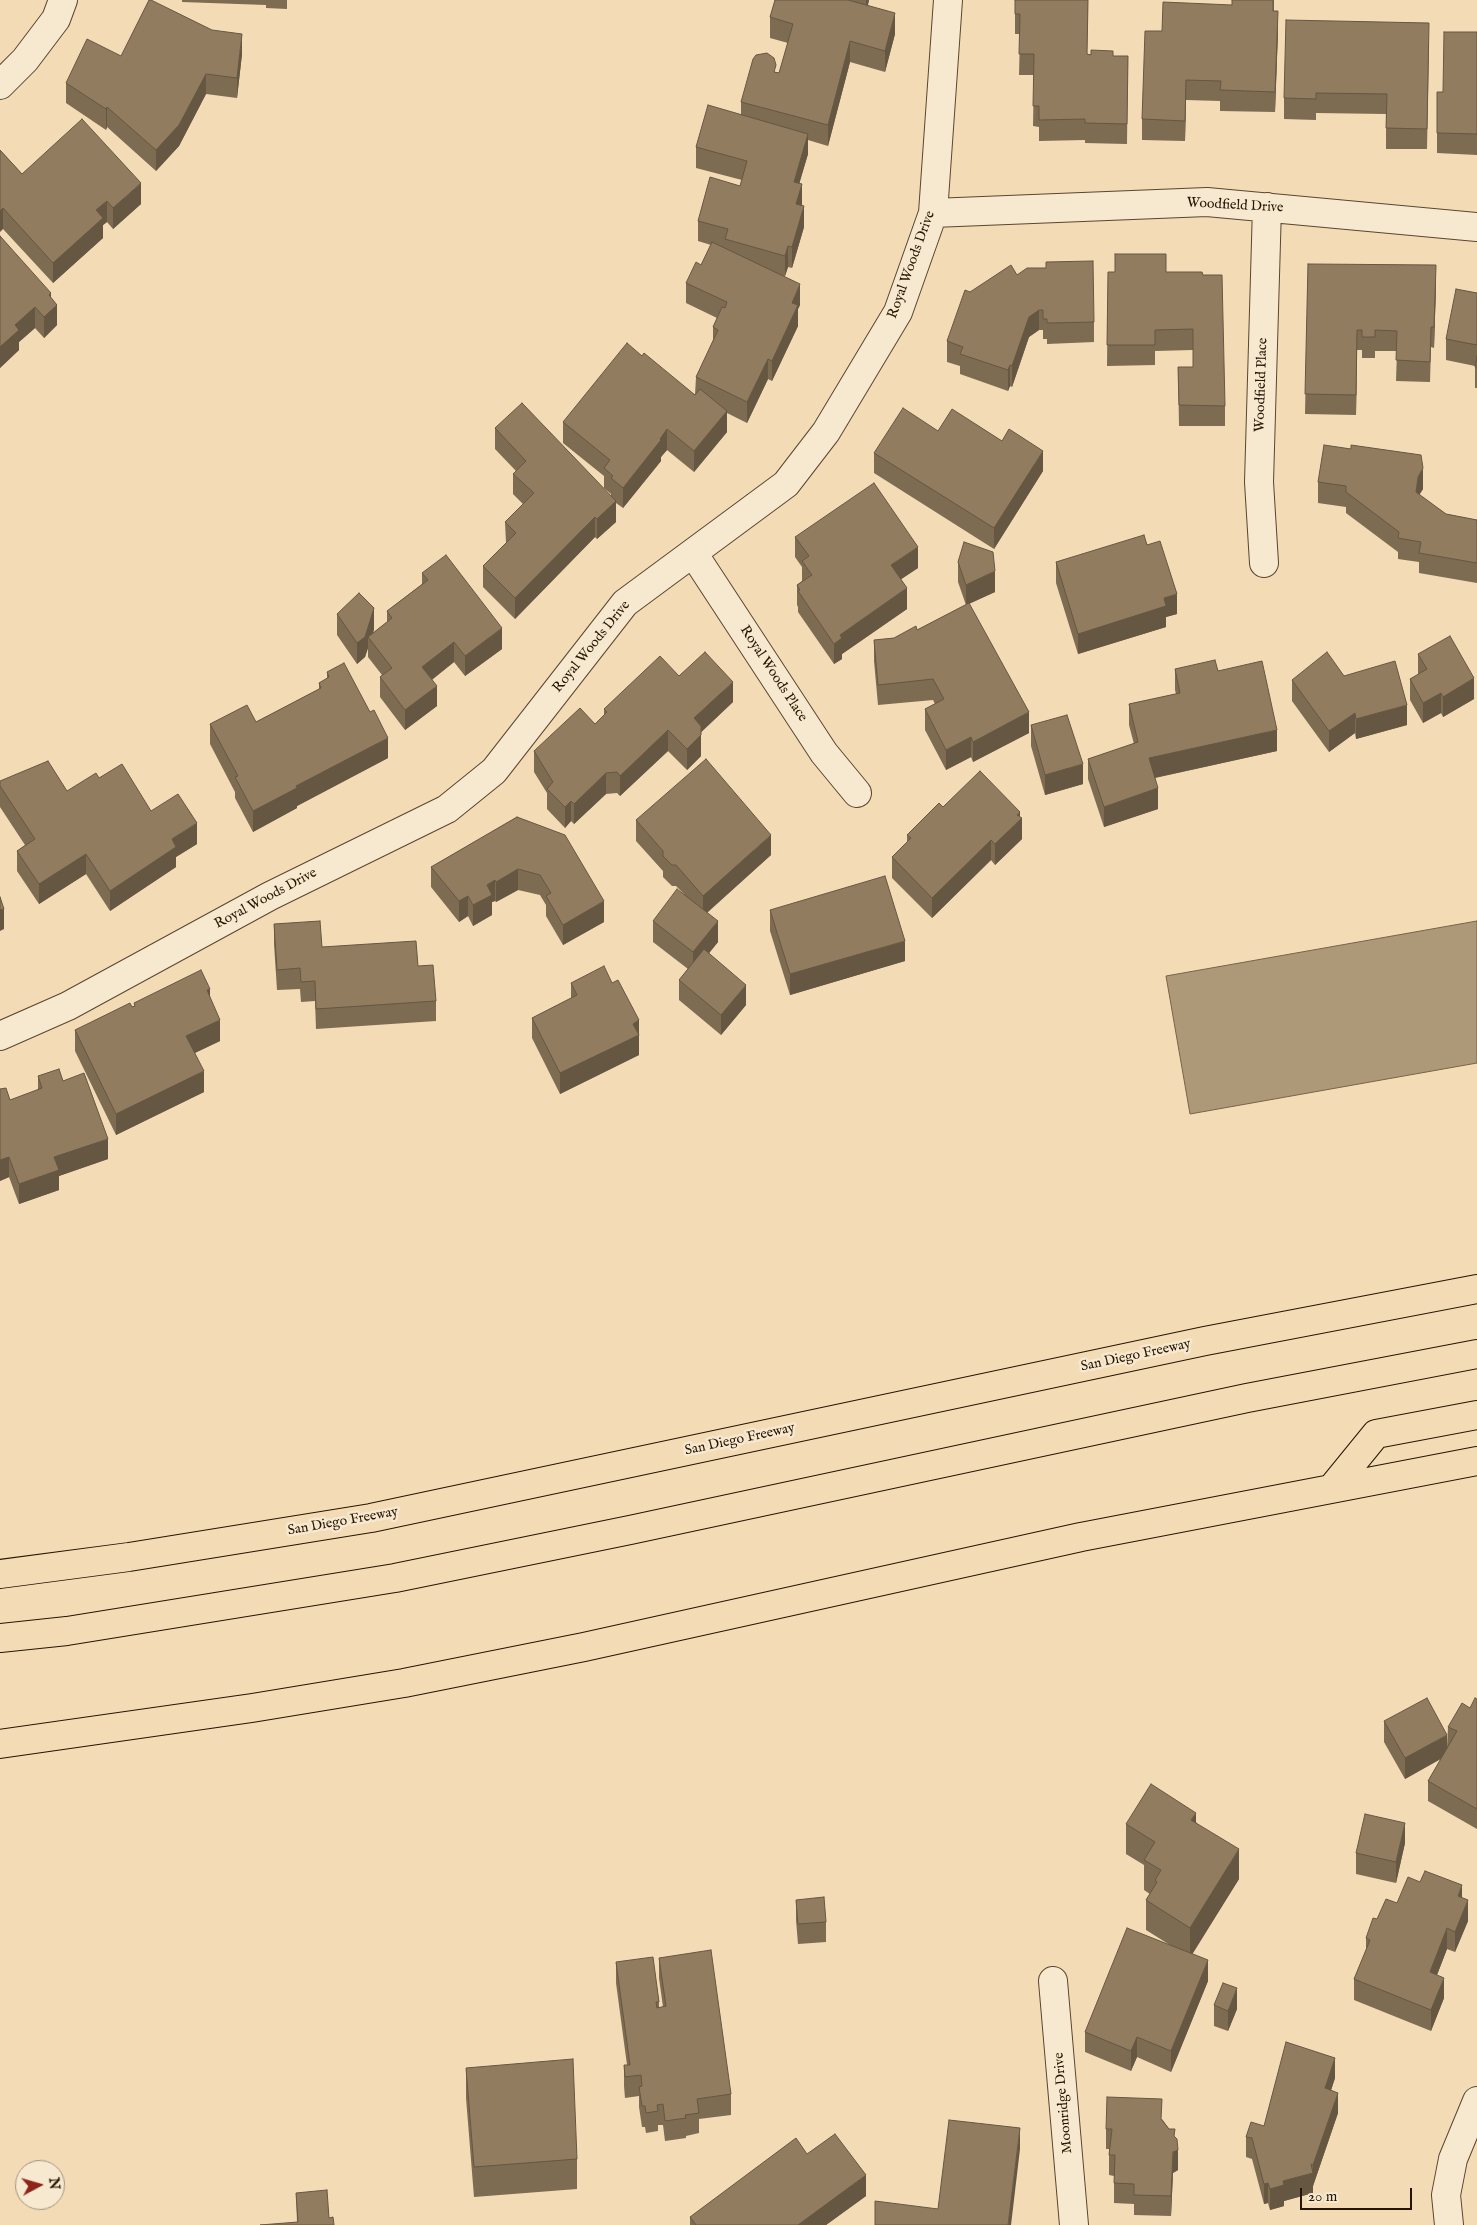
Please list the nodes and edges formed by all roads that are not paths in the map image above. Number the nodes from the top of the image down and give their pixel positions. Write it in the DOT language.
graph roads {
  1 [pos="63,0"];
  2 [pos="948,0"];
  3 [pos="0,85"];
  4 [pos="1267,207"];
  5 [pos="933,213"];
  6 [pos="1477,227"];
  7 [pos="693,553"];
  8 [pos="1264,563"];
  9 [pos="857,793"];
  10 [pos="0,1036"];
  11 [pos="1477,1289"];
  12 [pos="1477,1354"];
  13 [pos="1477,1415"];
  14 [pos="1477,1461"];
  15 [pos="1332,1488"];
  16 [pos="0,1574"];
  17 [pos="0,1638"];
  18 [pos="0,1744"];
  19 [pos="1054,1981"];
  20 [pos="1477,2101"];
  21 [pos="1074,2225"];
  22 [pos="1449,2225"];
  1 -- 3 [label="street"];
  2 -- 5 [label="street, Royal Woods Drive"];
  4 -- 5 [label="street, Woodfield Drive"];
  4 -- 6 [label="street, Woodfield Drive"];
  4 -- 8 [label="street, Woodfield Place"];
  5 -- 7 [label="street, Royal Woods Drive"];
  7 -- 9 [label="street, Royal Woods Place"];
  7 -- 10 [label="street, Royal Woods Drive"];
  11 -- 16 [label="highway, San Diego Freeway"];
  12 -- 17 [label="highway"];
  13 -- 15 [label="highway"];
  14 -- 15 [label="highway"];
  15 -- 18 [label="highway"];
  19 -- 21 [label="street, Moonridge Drive"];
  20 -- 22 [label="street"];
}
